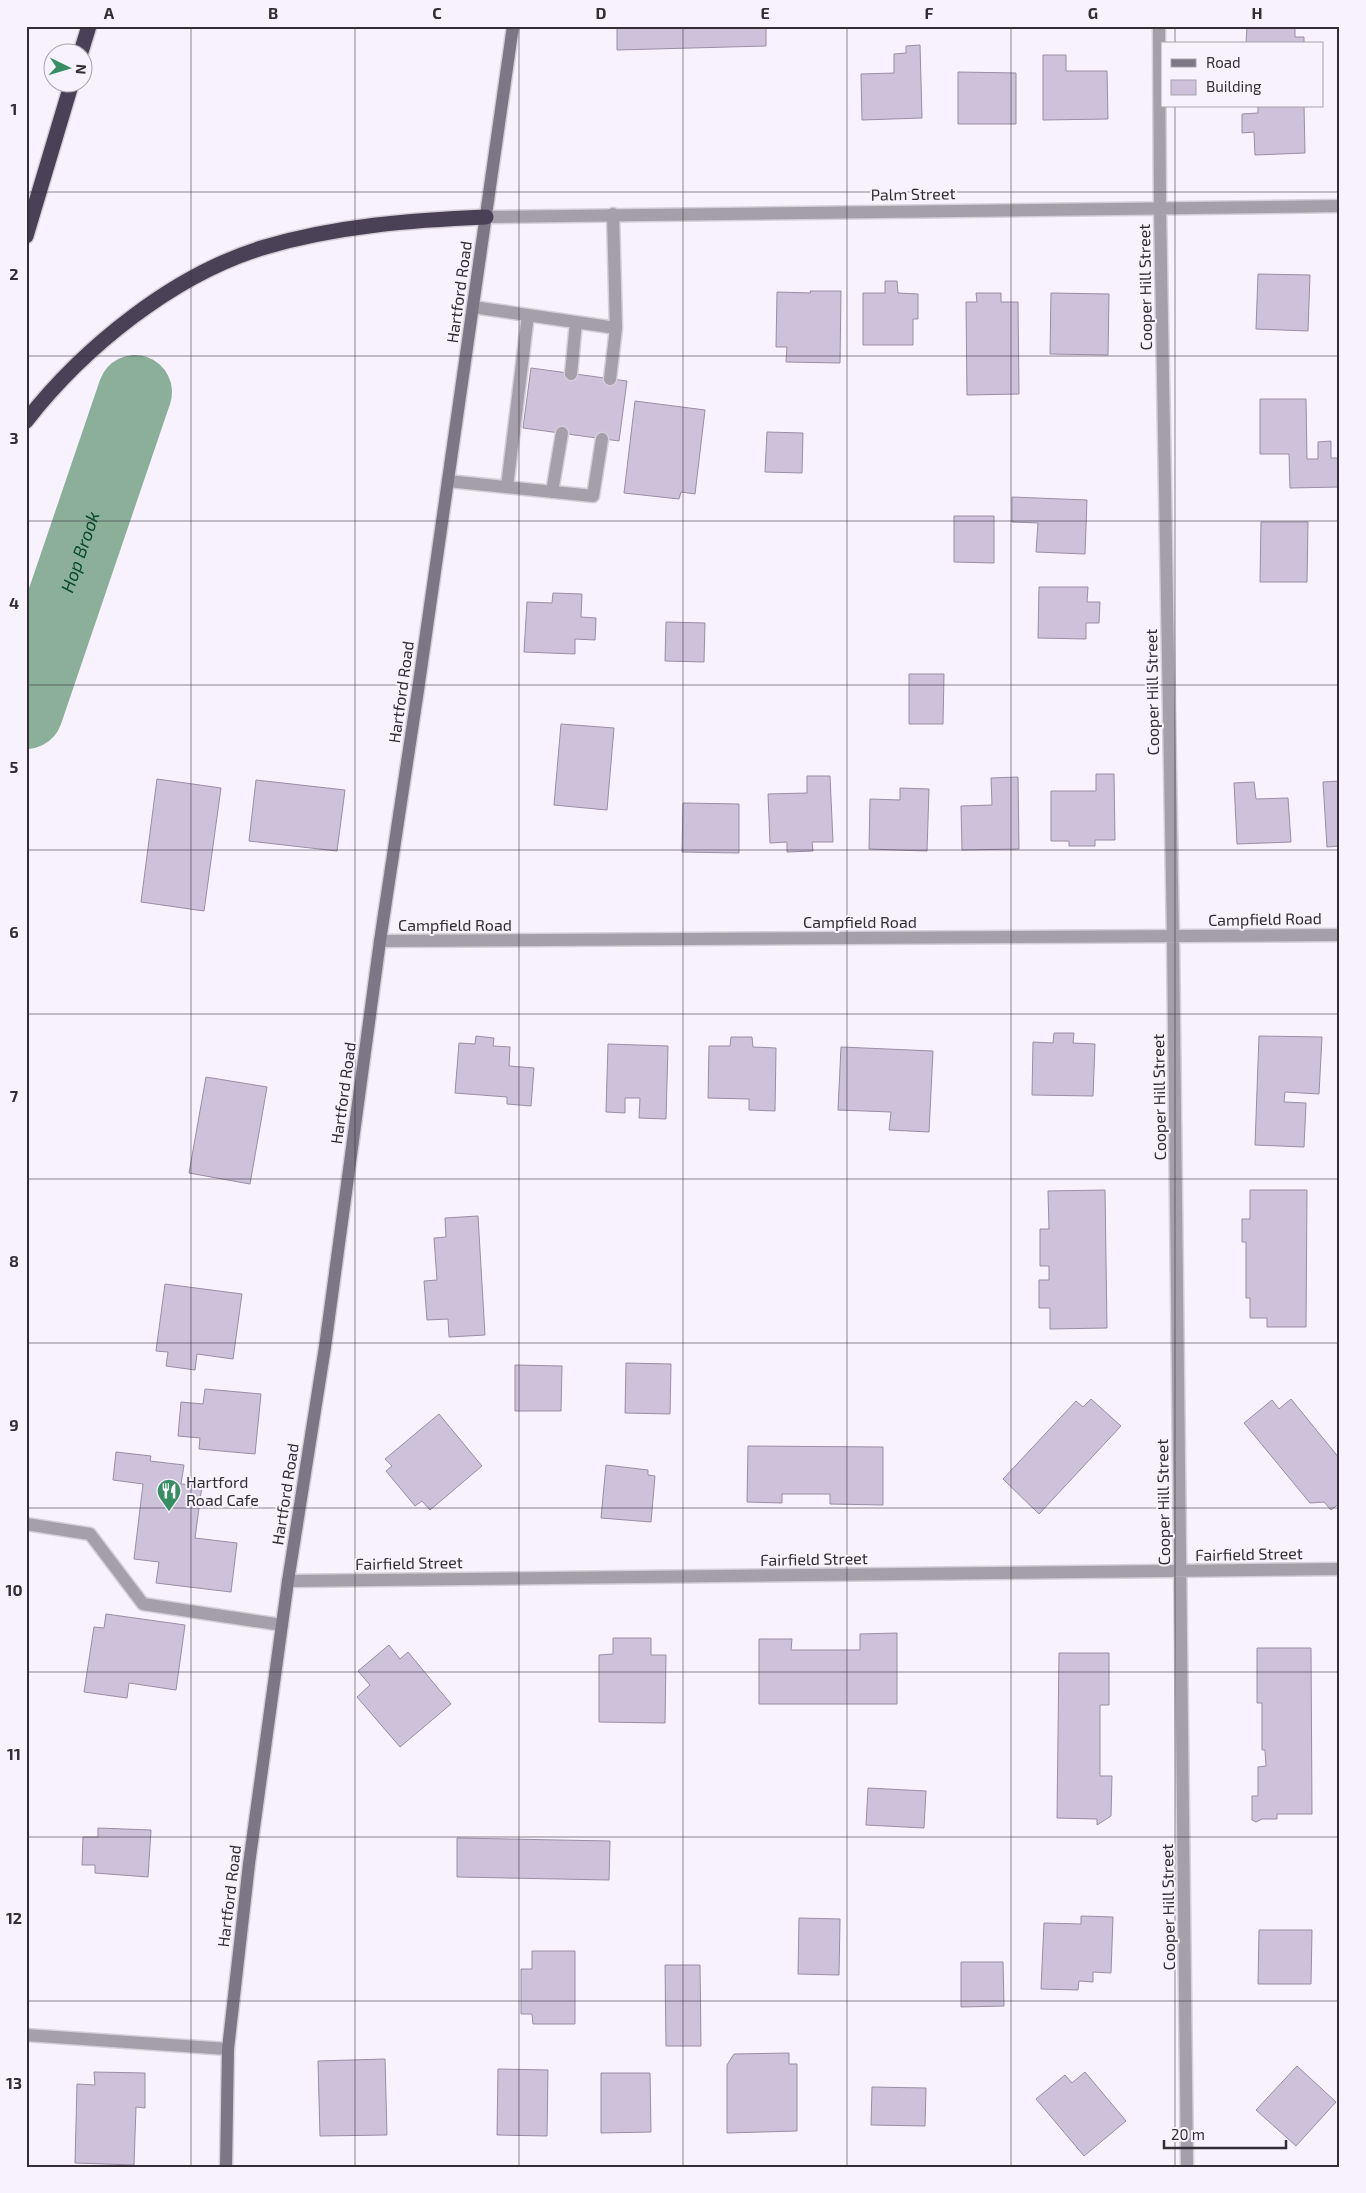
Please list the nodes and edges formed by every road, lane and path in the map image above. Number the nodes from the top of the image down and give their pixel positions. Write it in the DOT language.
graph roads {
  1 [pos="89,26"];
  2 [pos="513,26"];
  3 [pos="1159,26"];
  4 [pos="84,42"];
  5 [pos="69,92"];
  6 [pos="1340,206"];
  7 [pos="1160,208"];
  8 [pos="613,214"];
  9 [pos="486,217"];
  10 [pos="26,236"];
  11 [pos="473,307"];
  12 [pos="528,315"];
  13 [pos="576,322"];
  14 [pos="616,328"];
  15 [pos="571,374"];
  16 [pos="610,379"];
  17 [pos="26,421"];
  18 [pos="562,433"];
  19 [pos="602,439"];
  20 [pos="448,481"];
  21 [pos="507,487"];
  22 [pos="552,492"];
  23 [pos="1340,935"];
  24 [pos="1173,937"];
  25 [pos="380,941"];
  26 [pos="26,1524"];
  27 [pos="1340,1569"];
  28 [pos="1180,1571"];
  29 [pos="288,1581"];
  30 [pos="282,1625"];
  31 [pos="26,2035"];
  32 [pos="228,2049"];
  33 [pos="226,2167"];
  34 [pos="1186,2167"];
  1 -- 4 [label="highway"];
  2 -- 9 [label="main road, Hartford Road"];
  3 -- 7 [label="street, Cooper Hill Street"];
  5 -- 10 [label="highway"];
  6 -- 7 [label="street, Palm Street"];
  7 -- 8 [label="street, Palm Street"];
  7 -- 24 [label="street, Cooper Hill Street"];
  8 -- 9 [label="street, Palm Street"];
  8 -- 14 [label="street"];
  9 -- 11 [label="main road, Hartford Road"];
  9 -- 17 [label="highway"];
  11 -- 12 [label="street"];
  11 -- 20 [label="main road, Hartford Road"];
  12 -- 13 [label="street"];
  12 -- 21 [label="street"];
  13 -- 14 [label="street"];
  13 -- 15 [label="street"];
  14 -- 16 [label="street"];
  18 -- 22 [label="street"];
  19 -- 22 [label="street"];
  20 -- 21 [label="street"];
  20 -- 25 [label="main road, Hartford Road"];
  21 -- 22 [label="street"];
  23 -- 24 [label="street, Campfield Road"];
  24 -- 25 [label="street, Campfield Road"];
  24 -- 28 [label="street, Cooper Hill Street"];
  25 -- 29 [label="main road, Hartford Road"];
  26 -- 30 [label="street"];
  27 -- 28 [label="street, Fairfield Street"];
  28 -- 29 [label="street, Fairfield Street"];
  28 -- 34 [label="street, Cooper Hill Street"];
  29 -- 30 [label="main road, Hartford Road"];
  30 -- 32 [label="main road, Hartford Road"];
  31 -- 32 [label="street"];
  32 -- 33 [label="main road, Hartford Road"];
}
